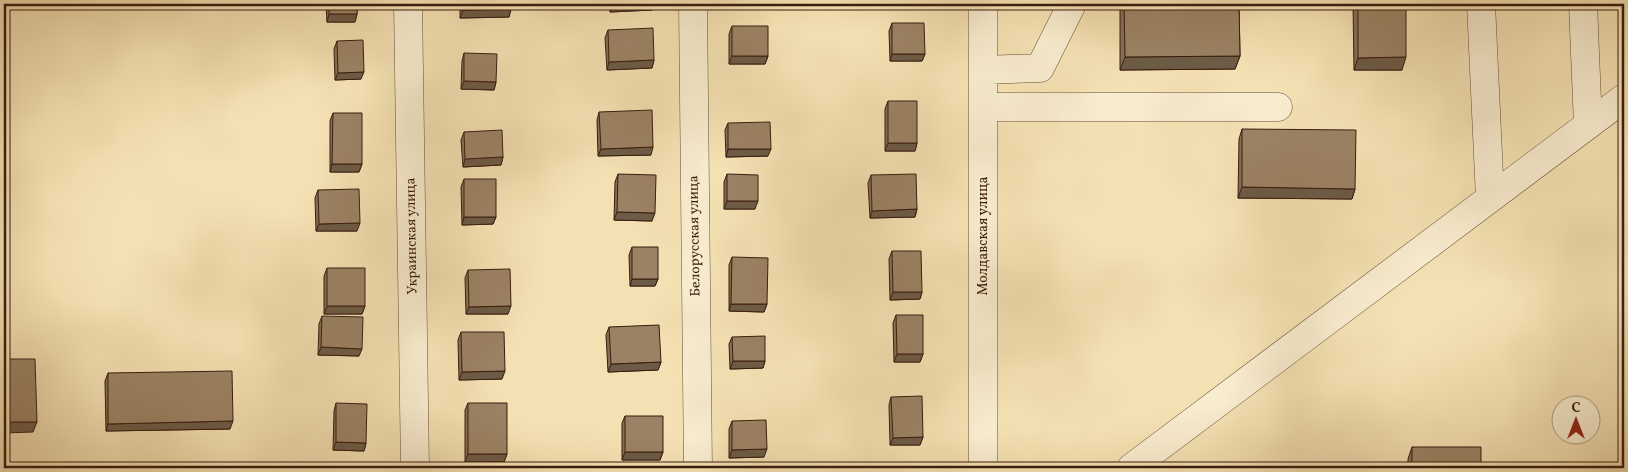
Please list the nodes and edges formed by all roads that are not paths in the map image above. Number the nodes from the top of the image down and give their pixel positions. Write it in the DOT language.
graph roads {
  1 [pos="408,4"];
  2 [pos="692,4"];
  3 [pos="982,4"];
  4 [pos="1072,4"];
  5 [pos="1481,4"];
  6 [pos="1583,4"];
  7 [pos="983,70"];
  8 [pos="1624,98"];
  9 [pos="983,107"];
  10 [pos="1278,107"];
  11 [pos="1588,125"];
  12 [pos="1490,198"];
  13 [pos="415,468"];
  14 [pos="698,468"];
  15 [pos="983,468"];
  16 [pos="1131,468"];
  1 -- 13 [label="street, Украинская улица"];
  2 -- 14 [label="street, Белорусская улица"];
  3 -- 7 [label="street, Молдавская улица"];
  4 -- 7 [label="street"];
  5 -- 12 [label="street"];
  6 -- 11 [label="street"];
  7 -- 9 [label="street, Молдавская улица"];
  8 -- 11 [label="street"];
  9 -- 10 [label="street"];
  9 -- 15 [label="street, Молдавская улица"];
  11 -- 12 [label="street"];
  12 -- 16 [label="street"];
}
